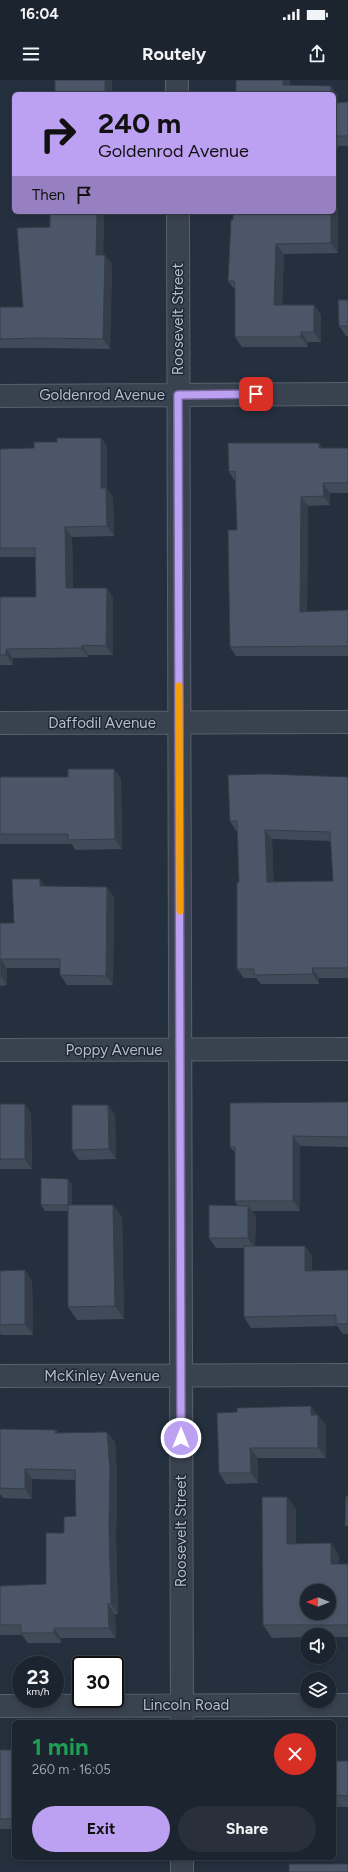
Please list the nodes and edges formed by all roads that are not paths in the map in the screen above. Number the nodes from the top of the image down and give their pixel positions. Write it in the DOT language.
graph roads {
  1 [pos="178,80"];
  2 [pos="178,92"];
  3 [pos="178,214"];
  4 [pos="348,394"];
  5 [pos="178,395"];
  6 [pos="0,396"];
  7 [pos="179,722"];
  8 [pos="348,722"];
  9 [pos="0,723"];
  10 [pos="180,1049"];
  11 [pos="348,1049"];
  12 [pos="0,1050"];
  13 [pos="181,1375"];
  14 [pos="348,1375"];
  15 [pos="0,1376"];
  16 [pos="348,1705"];
  17 [pos="0,1706"];
  18 [pos="182,1714"];
  19 [pos="182,1860"];
  20 [pos="182,1872"];
  1 -- 2 [label="street"];
  3 -- 5 [label="street, Roosevelt Street"];
  4 -- 5 [label="street, Goldenrod Avenue"];
  5 -- 6 [label="street, Goldenrod Avenue"];
  5 -- 7 [label="street, Roosevelt Street"];
  7 -- 8 [label="street, Daffodil Avenue"];
  7 -- 9 [label="street, Daffodil Avenue"];
  7 -- 10 [label="street, Roosevelt Street"];
  10 -- 11 [label="street, Poppy Avenue"];
  10 -- 12 [label="street, Poppy Avenue"];
  10 -- 13 [label="street, Roosevelt Street"];
  13 -- 14 [label="street, McKinley Avenue"];
  13 -- 15 [label="street, McKinley Avenue"];
  13 -- 18 [label="street, Roosevelt Street"];
  16 -- 18 [label="street, Lincoln Road"];
  17 -- 18 [label="street, Lincoln Road"];
  19 -- 20 [label="street"];
}
